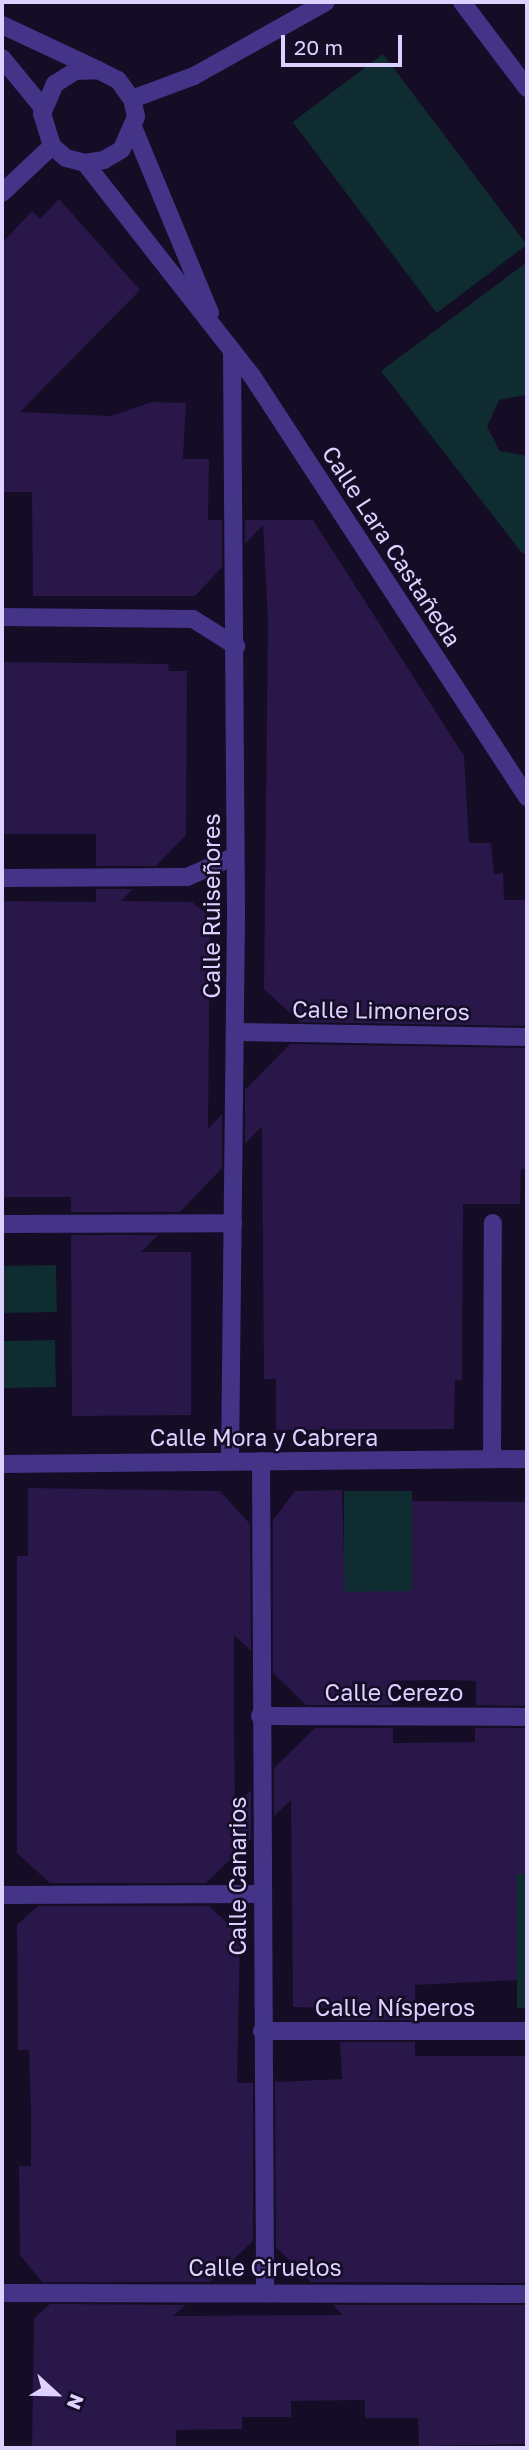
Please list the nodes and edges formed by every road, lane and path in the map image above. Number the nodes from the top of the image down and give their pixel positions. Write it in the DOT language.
graph roads {
  1 [pos="326,2"];
  2 [pos="462,2"];
  3 [pos="2,25"];
  4 [pos="2,58"];
  5 [pos="98,70"];
  6 [pos="527,88"];
  7 [pos="132,99"];
  8 [pos="43,108"];
  9 [pos="133,127"];
  10 [pos="52,146"];
  11 [pos="85,163"];
  12 [pos="2,193"];
  13 [pos="214,323"];
  14 [pos="232,352"];
  15 [pos="2,617"];
  16 [pos="236,646"];
  17 [pos="527,797"];
  18 [pos="235,856"];
  19 [pos="2,878"];
  20 [pos="235,1032"];
  21 [pos="527,1037"];
  22 [pos="233,1223"];
  23 [pos="493,1223"];
  24 [pos="2,1224"];
  25 [pos="492,1459"];
  26 [pos="527,1459"];
  27 [pos="230,1461"];
  28 [pos="261,1461"];
  29 [pos="2,1464"];
  30 [pos="260,1716"];
  31 [pos="527,1717"];
  32 [pos="261,1894"];
  33 [pos="2,1895"];
  34 [pos="262,2031"];
  35 [pos="527,2031"];
  36 [pos="264,2291"];
  37 [pos="2,2293"];
  38 [pos="527,2294"];
  1 -- 7 [label="street"];
  2 -- 6 [label="street"];
  3 -- 5 [label="street"];
  4 -- 8 [label="street"];
  5 -- 7 [label="street"];
  5 -- 8 [label="street"];
  7 -- 9 [label="street"];
  8 -- 10 [label="street"];
  9 -- 11 [label="street"];
  9 -- 13 [label="street, Calle Lara Castañeda"];
  10 -- 11 [label="street"];
  10 -- 12 [label="street"];
  11 -- 13 [label="street, Calle Lara Castañeda"];
  13 -- 14 [label="street, Calle Lara Castañeda"];
  14 -- 16 [label="street, Calle Ruiseñores"];
  14 -- 17 [label="street, Calle Lara Castañeda"];
  15 -- 16 [label="street"];
  16 -- 18 [label="street, Calle Ruiseñores"];
  18 -- 19 [label="street"];
  18 -- 20 [label="street, Calle Ruiseñores"];
  20 -- 21 [label="street, Calle Limoneros"];
  20 -- 22 [label="street, Calle Ruiseñores"];
  22 -- 24 [label="street"];
  22 -- 27 [label="street, Calle Ruiseñores"];
  23 -- 25 [label="street"];
  25 -- 26 [label="street, Calle Mora y Cabrera"];
  25 -- 28 [label="street, Calle Mora y Cabrera"];
  27 -- 28 [label="street, Calle Mora y Cabrera"];
  27 -- 29 [label="street, Calle Mora y Cabrera"];
  28 -- 30 [label="street, Calle Canarios"];
  30 -- 31 [label="street, Calle Cerezo"];
  30 -- 32 [label="street, Calle Canarios"];
  32 -- 33 [label="street"];
  32 -- 34 [label="street, Calle Canarios"];
  34 -- 35 [label="street, Calle Nísperos"];
  34 -- 36 [label="street, Calle Canarios"];
  36 -- 37 [label="street, Calle Ciruelos"];
  36 -- 38 [label="street, Calle Ciruelos"];
}
